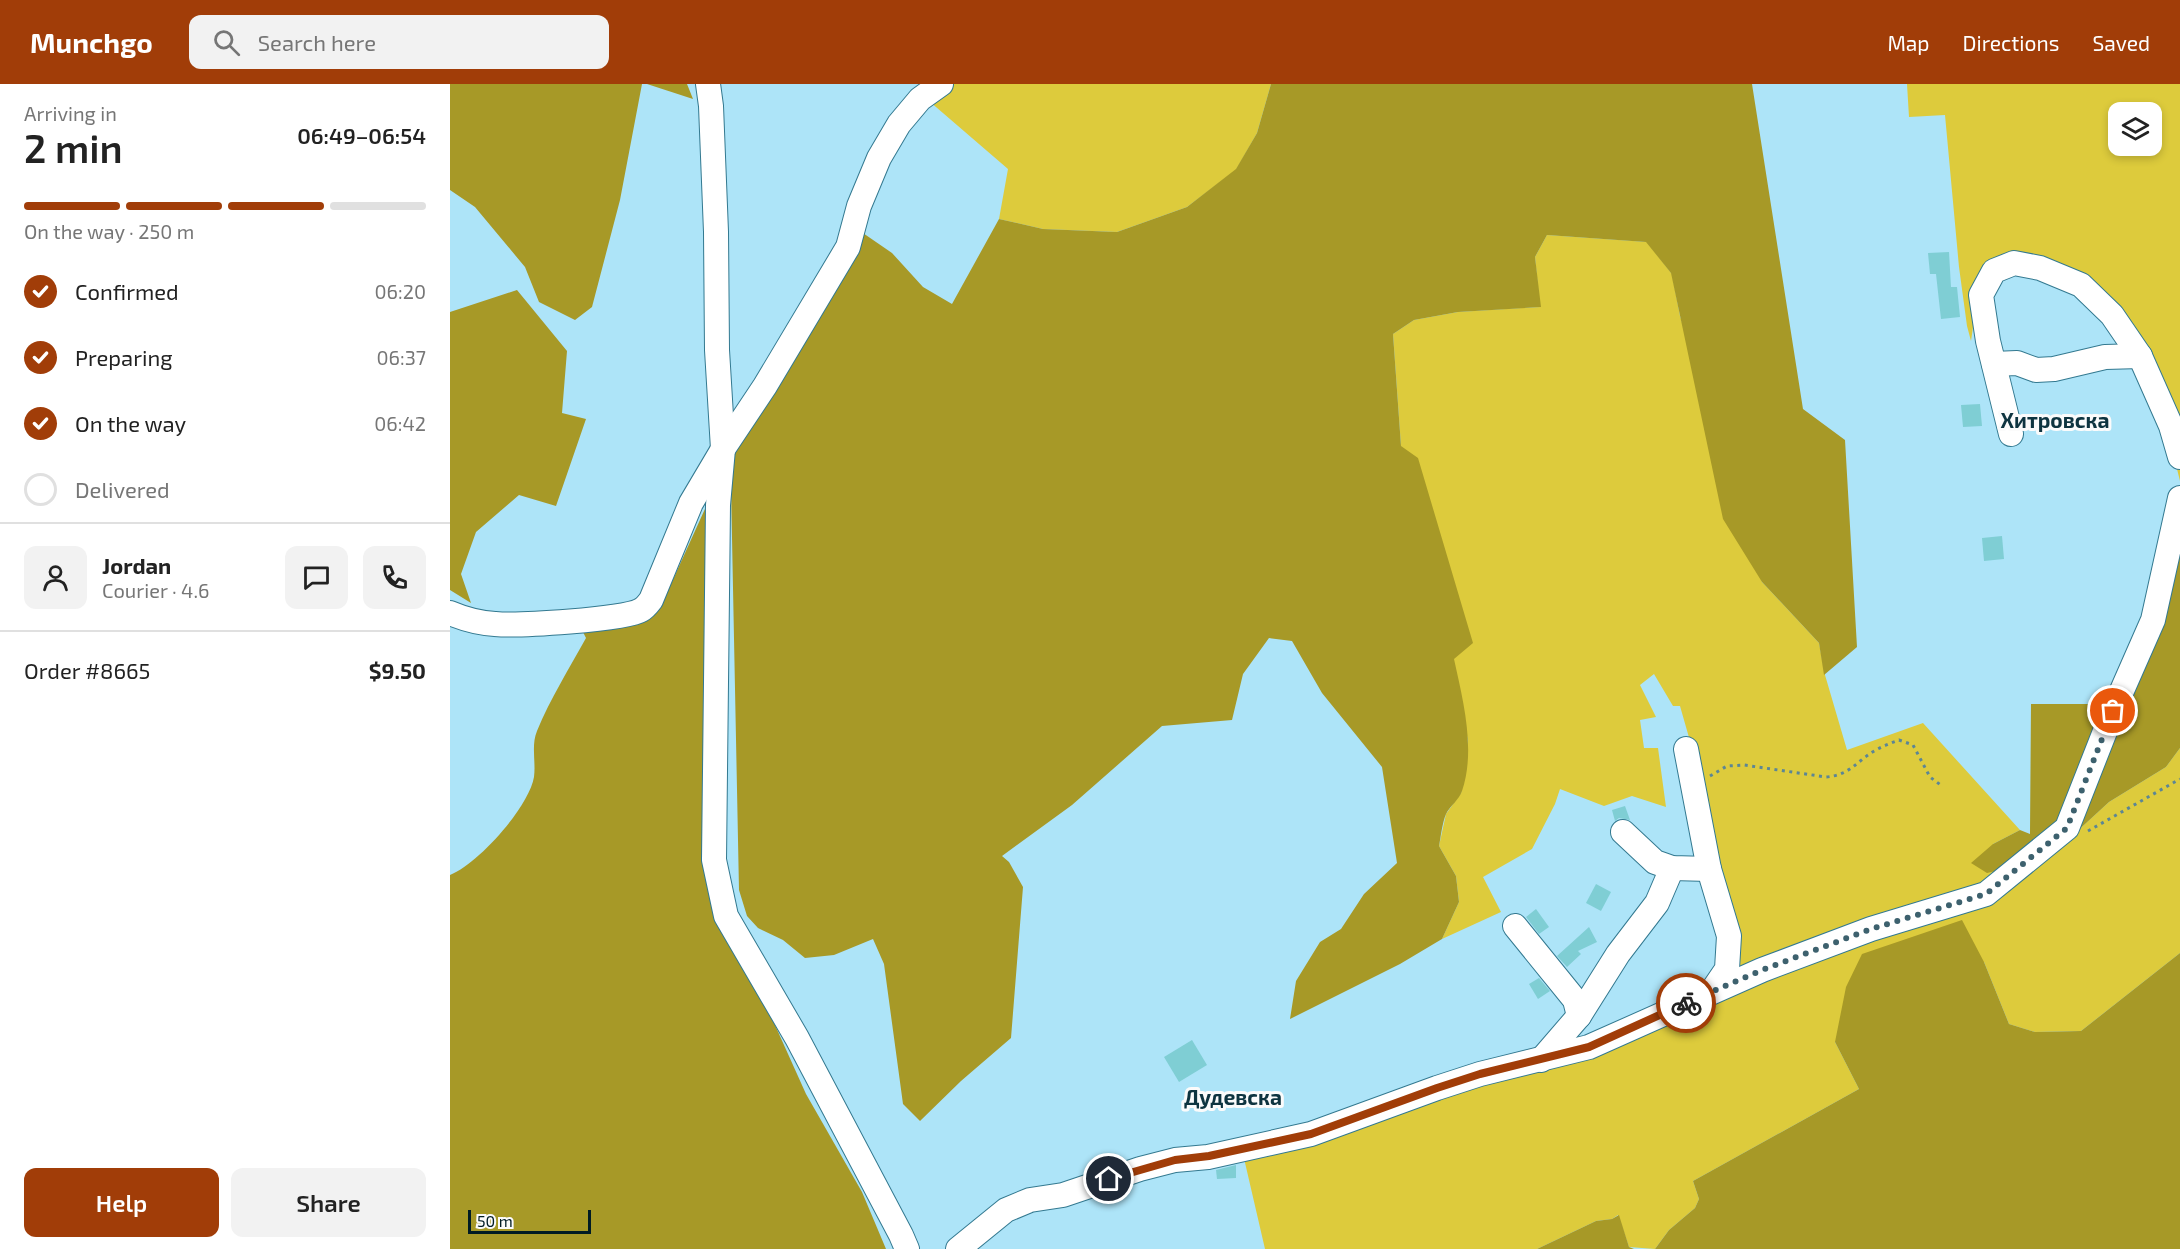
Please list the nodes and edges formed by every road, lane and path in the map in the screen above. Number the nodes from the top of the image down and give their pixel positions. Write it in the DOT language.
graph roads {
  1 [pos="708,84"];
  2 [pos="941,84"];
  3 [pos="2140,356"];
  4 [pos="1994,364"];
  5 [pos="2011,434"];
  6 [pos="723,449"];
  7 [pos="2180,456"];
  8 [pos="2180,498"];
  9 [pos="450,613"];
  10 [pos="1686,749"];
  11 [pos="1709,776"];
  12 [pos="2180,779"];
  13 [pos="1942,786"];
  14 [pos="1623,832"];
  15 [pos="2079,836"];
  16 [pos="1672,868"];
  17 [pos="1709,869"];
  18 [pos="1515,926"];
  19 [pos="1712,991"];
  20 [pos="1579,1016"];
  21 [pos="1540,1060"];
  22 [pos="907,1249"];
  23 [pos="958,1249"];
  1 -- 6 [label="street"];
  2 -- 6 [label="street"];
  3 -- 4 [label="street"];
  3 -- 4 [label="street"];
  3 -- 7 [label="street"];
  4 -- 5 [label="street"];
  6 -- 9 [label="street"];
  6 -- 22 [label="street"];
  8 -- 19 [label="street"];
  10 -- 17 [label="street"];
  11 -- 13 [label="path"];
  12 -- 15 [label="path"];
  14 -- 16 [label="street"];
  16 -- 17 [label="street"];
  16 -- 20 [label="street"];
  17 -- 19 [label="street"];
  18 -- 20 [label="street"];
  19 -- 21 [label="street"];
  20 -- 21 [label="street"];
  21 -- 23 [label="street"];
}
